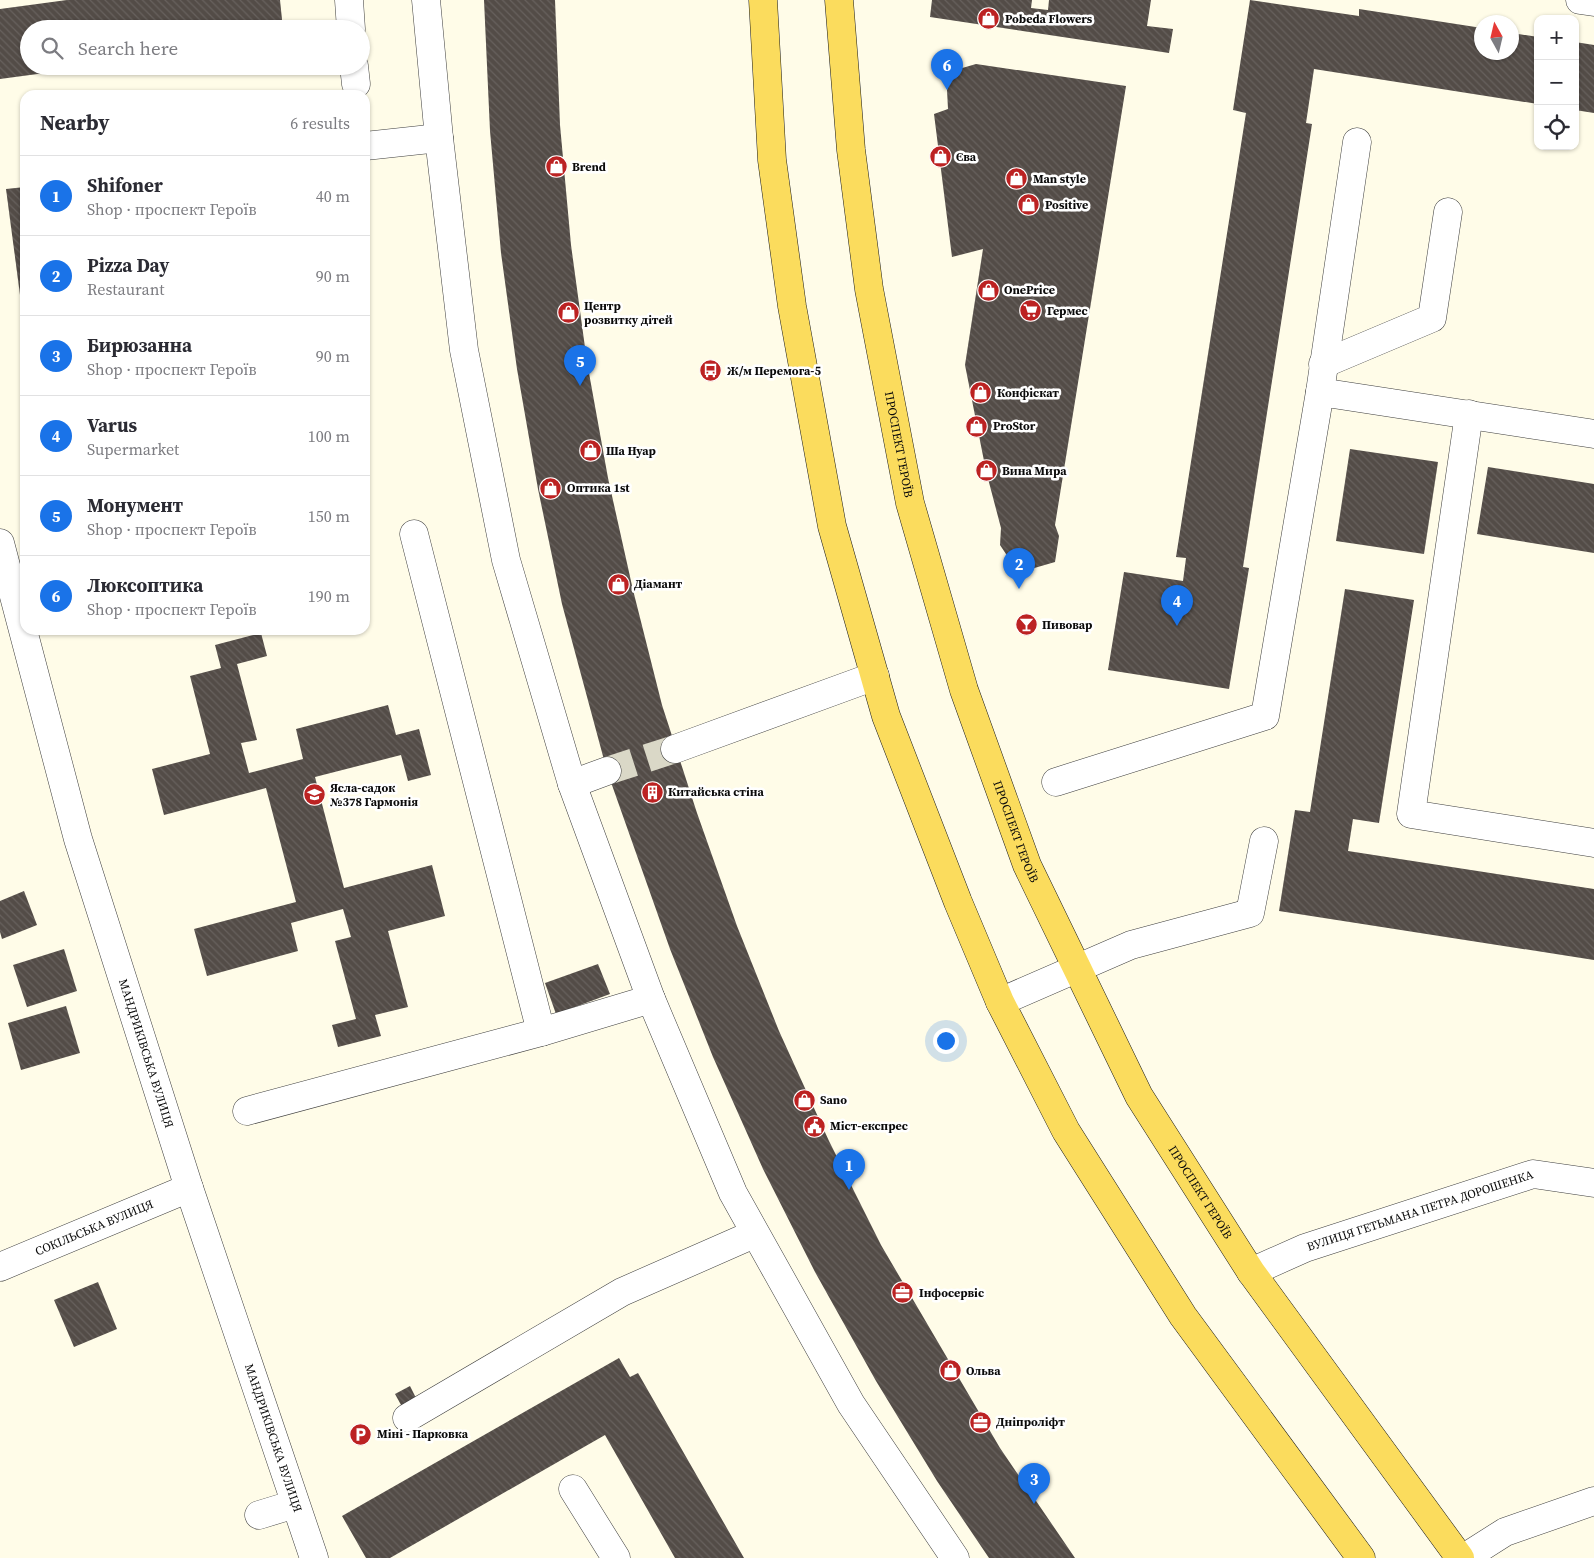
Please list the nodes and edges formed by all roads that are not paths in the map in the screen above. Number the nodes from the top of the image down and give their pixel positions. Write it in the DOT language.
graph roads {
  1 [pos="349,0"];
  2 [pos="426,0"];
  3 [pos="763,0"];
  4 [pos="839,0"];
  5 [pos="1580,0"];
  6 [pos="1594,2"];
  7 [pos="350,20"];
  8 [pos="439,138"];
  9 [pos="1357,142"];
  10 [pos="370,145"];
  11 [pos="1448,212"];
  12 [pos="1323,364"];
  13 [pos="1320,392"];
  14 [pos="1469,414"];
  15 [pos="1594,434"];
  16 [pos="414,534"];
  17 [pos="0,543"];
  18 [pos="7,596"];
  19 [pos="875,676"];
  20 [pos="676,749"];
  21 [pos="607,771"];
  22 [pos="1056,782"];
  23 [pos="572,784"];
  24 [pos="1264,841"];
  25 [pos="1594,843"];
  26 [pos="1076,968"];
  27 [pos="651,999"];
  28 [pos="1000,1002"];
  29 [pos="541,1032"];
  30 [pos="246,1111"];
  31 [pos="1594,1183"];
  32 [pos="190,1188"];
  33 [pos="754,1234"];
  34 [pos="0,1267"];
  35 [pos="1250,1272"];
  36 [pos="407,1418"];
  37 [pos="573,1489"];
  38 [pos="1594,1501"];
  39 [pos="295,1504"];
  40 [pos="259,1515"];
  41 [pos="314,1558"];
  42 [pos="616,1558"];
  43 [pos="955,1558"];
  44 [pos="1360,1558"];
  45 [pos="1460,1558"];
  46 [pos="1464,1558"];
  1 -- 7 [label="street"];
  2 -- 8 [label="street"];
  3 -- 19 [label="main road"];
  4 -- 26 [label="main road, ПРОСПЕКТ ГЕРОЇВ"];
  5 -- 6 [label="street"];
  8 -- 10 [label="street"];
  8 -- 23 [label="street"];
  9 -- 12 [label="street"];
  11 -- 12 [label="street"];
  12 -- 13 [label="street"];
  13 -- 14 [label="street"];
  13 -- 22 [label="street"];
  14 -- 15 [label="street"];
  14 -- 25 [label="street"];
  16 -- 29 [label="street"];
  17 -- 18 [label="street, МАНДРИКІВСЬКА ВУЛИЦЯ"];
  18 -- 32 [label="street, МАНДРИКІВСЬКА ВУЛИЦЯ"];
  19 -- 20 [label="street"];
  19 -- 28 [label="main road"];
  21 -- 23 [label="street"];
  23 -- 27 [label="street"];
  24 -- 26 [label="street"];
  26 -- 28 [label="street"];
  26 -- 35 [label="main road, ПРОСПЕКТ ГЕРОЇВ"];
  27 -- 29 [label="street"];
  27 -- 33 [label="street"];
  28 -- 44 [label="main road"];
  29 -- 30 [label="street"];
  31 -- 35 [label="street, ВУЛИЦЯ ГЕТЬМАНА ПЕТРА ДОРОШЕНКА"];
  32 -- 34 [label="street, СОКІЛЬСЬКА ВУЛИЦЯ"];
  32 -- 39 [label="street, МАНДРИКІВСЬКА ВУЛИЦЯ"];
  33 -- 36 [label="street"];
  33 -- 43 [label="street"];
  35 -- 45 [label="main road, ПРОСПЕКТ ГЕРОЇВ"];
  37 -- 42 [label="street"];
  38 -- 46 [label="street"];
  39 -- 40 [label="street"];
  39 -- 41 [label="street, МАНДРИКІВСЬКА ВУЛИЦЯ"];
}
